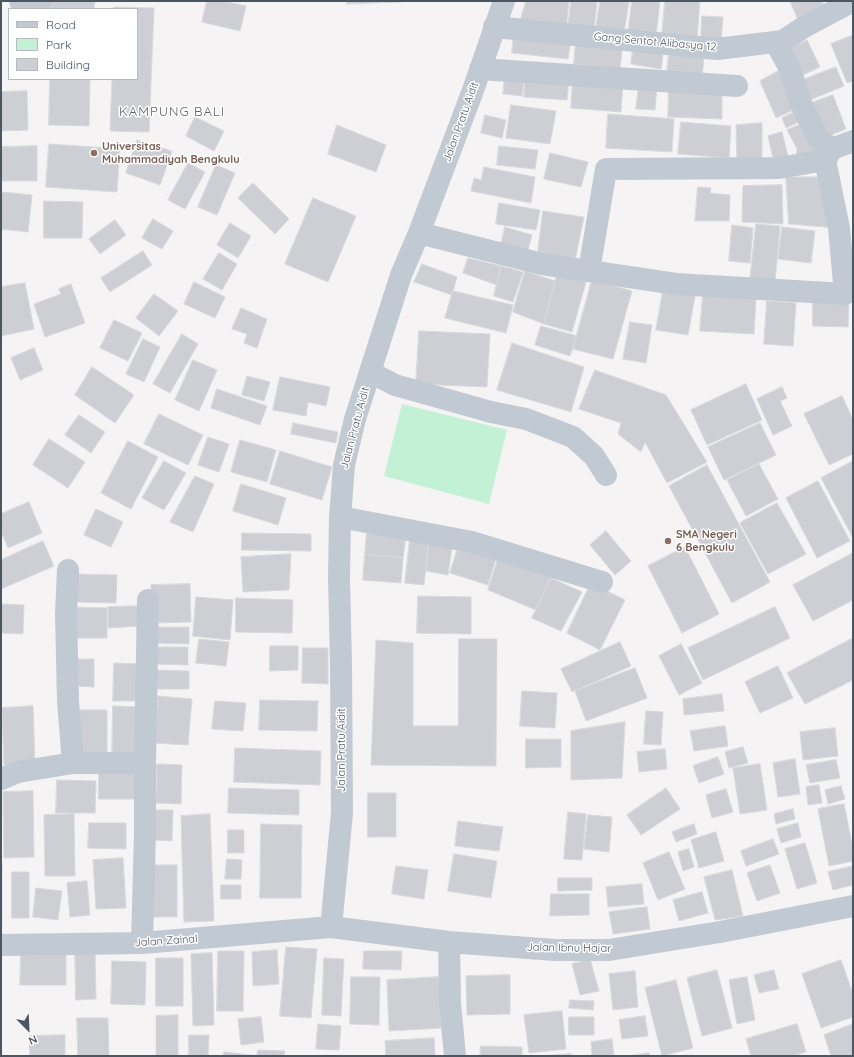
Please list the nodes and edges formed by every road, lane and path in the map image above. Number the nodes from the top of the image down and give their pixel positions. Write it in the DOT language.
graph roads {
  1 [pos="504,1"];
  2 [pos="853,1"];
  3 [pos="494,27"];
  4 [pos="783,41"];
  5 [pos="480,69"];
  6 [pos="737,86"];
  7 [pos="853,141"];
  8 [pos="829,155"];
  9 [pos="419,233"];
  10 [pos="588,271"];
  11 [pos="849,298"];
  12 [pos="370,372"];
  13 [pos="606,475"];
  14 [pos="340,517"];
  15 [pos="68,570"];
  16 [pos="602,582"];
  17 [pos="148,600"];
  18 [pos="73,763"];
  19 [pos="145,763"];
  20 [pos="1,779"];
  21 [pos="853,906"];
  22 [pos="330,926"];
  23 [pos="449,942"];
  24 [pos="142,943"];
  25 [pos="1,945"];
  26 [pos="455,1056"];
  1 -- 3 [label="street, Jalan Pratu Aidit"];
  2 -- 4 [label="street, Gang Sentot Alibasya 12"];
  3 -- 4 [label="street, Gang Sentot Alibasya 12"];
  3 -- 5 [label="street, Jalan Pratu Aidit"];
  4 -- 8 [label="street"];
  5 -- 6 [label="street"];
  5 -- 9 [label="street, Jalan Pratu Aidit"];
  7 -- 8 [label="street"];
  8 -- 10 [label="street"];
  8 -- 11 [label="street"];
  9 -- 10 [label="street"];
  9 -- 12 [label="street, Jalan Pratu Aidit"];
  10 -- 11 [label="street"];
  12 -- 13 [label="street"];
  12 -- 14 [label="street, Jalan Pratu Aidit"];
  14 -- 16 [label="street"];
  14 -- 22 [label="street, Jalan Pratu Aidit"];
  15 -- 18 [label="street"];
  17 -- 19 [label="street"];
  18 -- 19 [label="street"];
  18 -- 20 [label="street"];
  19 -- 24 [label="street"];
  21 -- 23 [label="street, Jalan Ibnu Hajar"];
  22 -- 23 [label="street, Jalan Ibnu Hajar"];
  22 -- 24 [label="street, Jalan Zainal"];
  23 -- 26 [label="street"];
  24 -- 25 [label="street, Jalan Zainal"];
}
